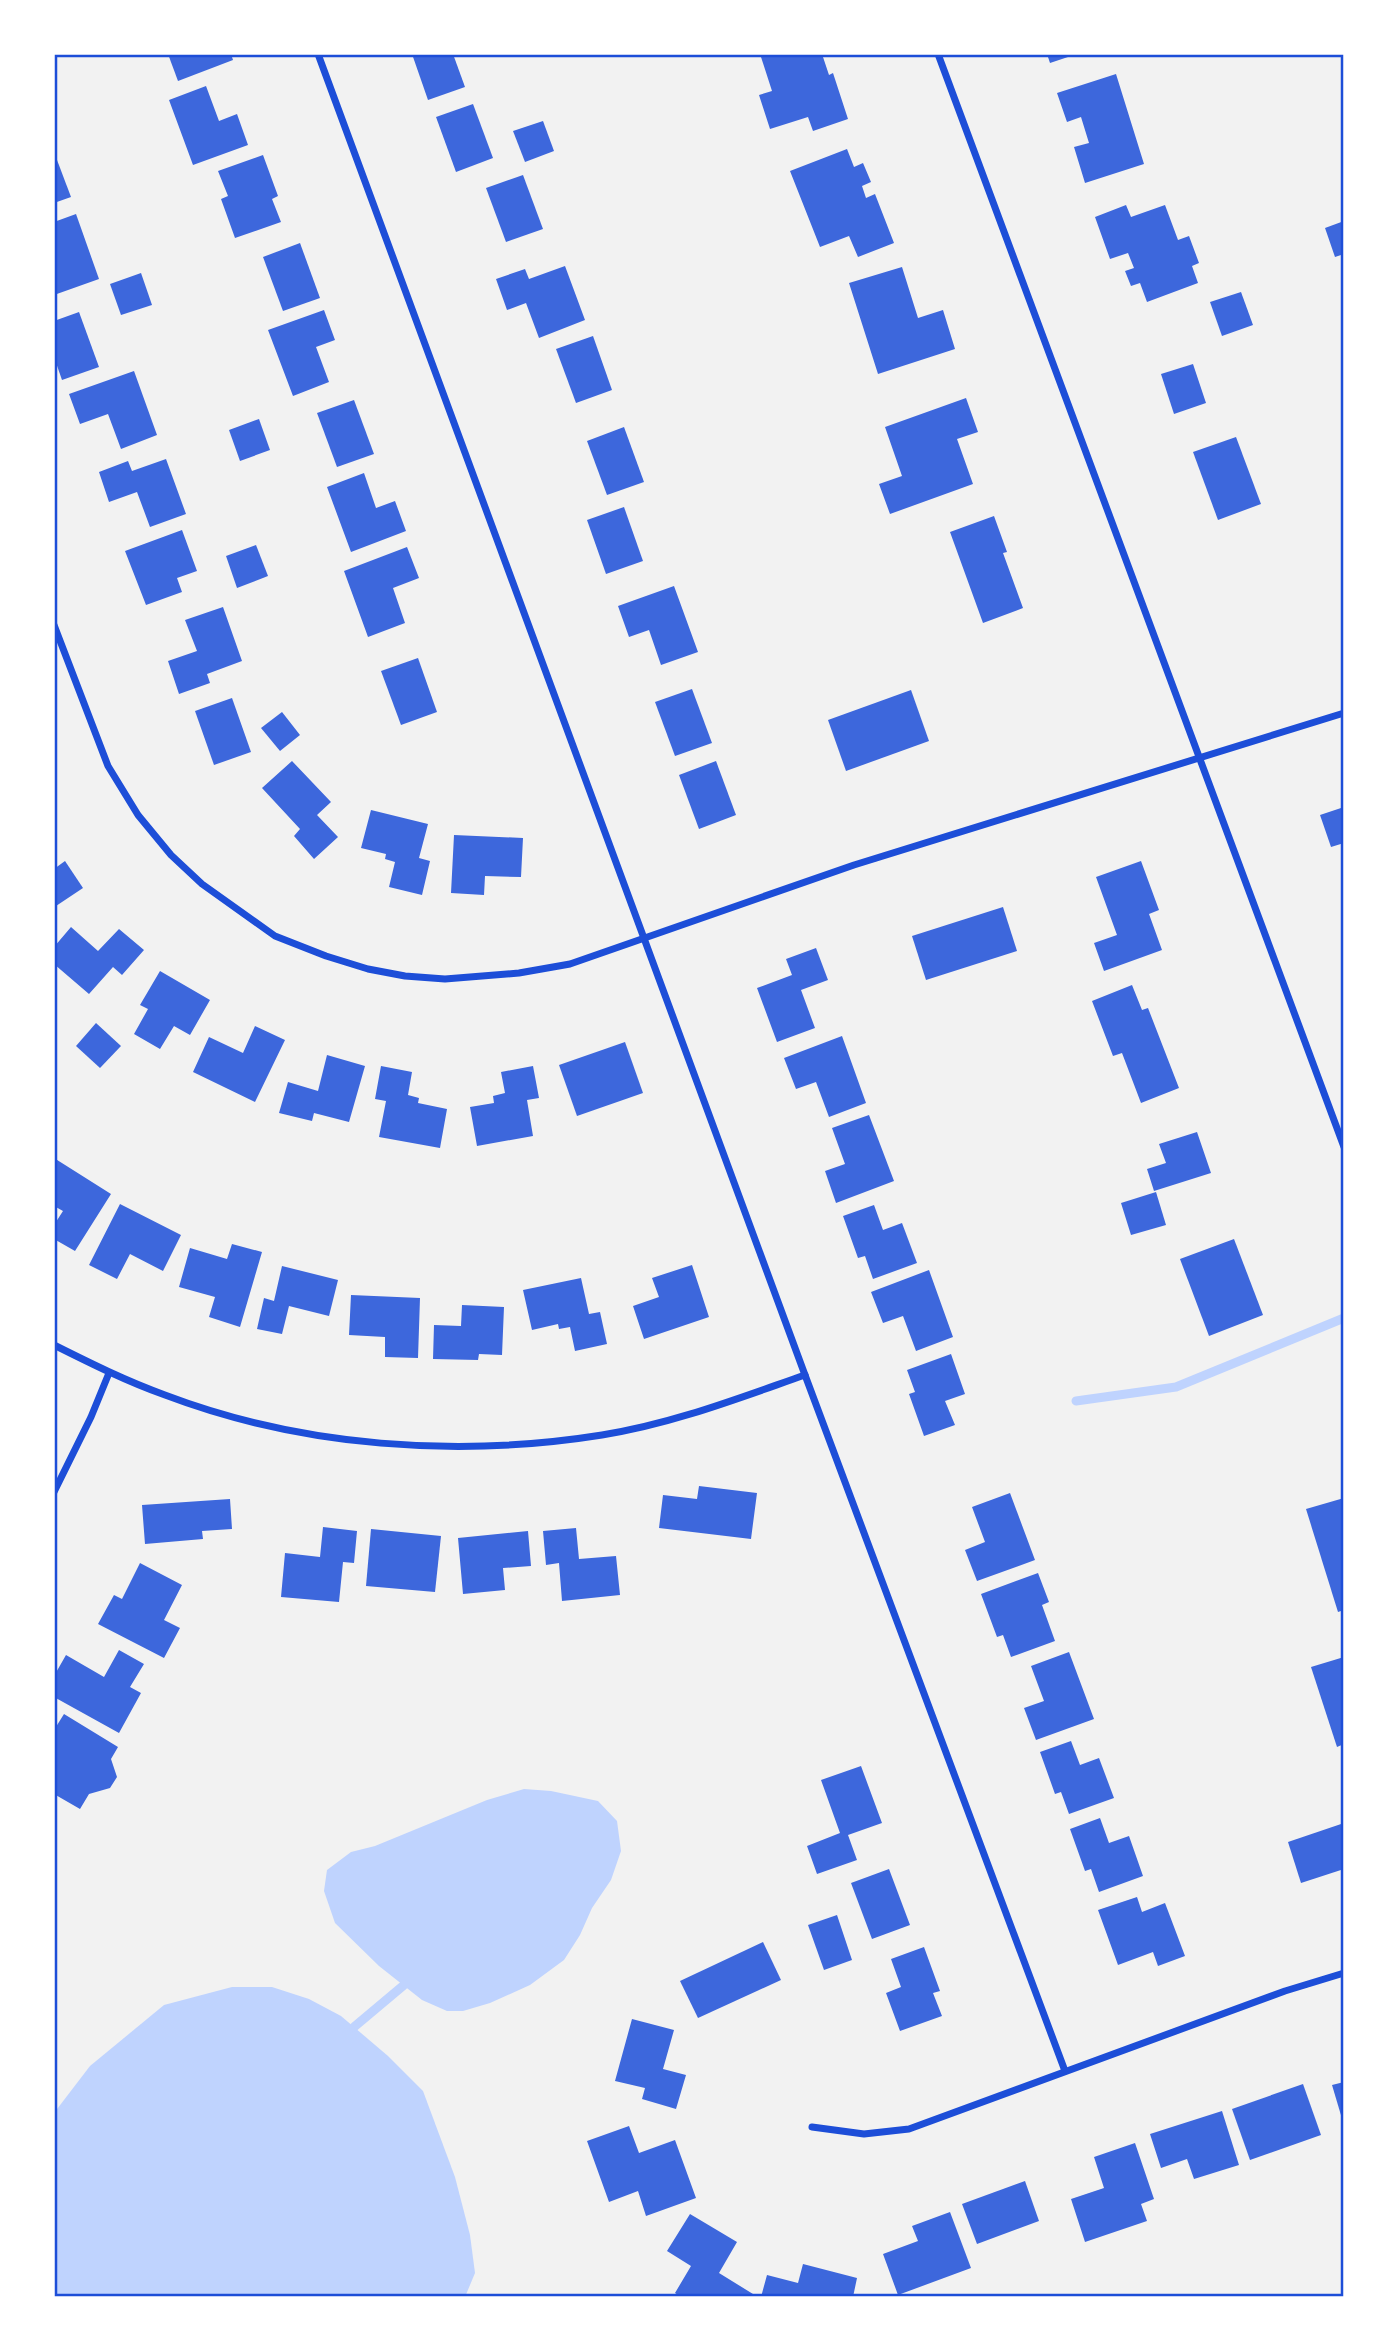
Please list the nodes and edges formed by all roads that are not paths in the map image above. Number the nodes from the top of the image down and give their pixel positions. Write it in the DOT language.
graph roads {
  1 [pos="318,54"];
  2 [pos="937,54"];
  3 [pos="54,625"];
  4 [pos="1344,713"];
  5 [pos="1199,757"];
  6 [pos="644,939"];
  7 [pos="1344,1147"];
  8 [pos="54,1345"];
  9 [pos="109,1373"];
  10 [pos="805,1375"];
  11 [pos="54,1492"];
  12 [pos="1344,1973"];
  13 [pos="1065,2071"];
  14 [pos="812,2127"];
  1 -- 6 [label="street"];
  2 -- 5 [label="street"];
  3 -- 6 [label="street"];
  4 -- 5 [label="street"];
  5 -- 6 [label="street"];
  5 -- 7 [label="street"];
  6 -- 10 [label="street"];
  8 -- 9 [label="street"];
  9 -- 10 [label="street"];
  9 -- 11 [label="street"];
  10 -- 13 [label="street"];
  12 -- 13 [label="street"];
  13 -- 14 [label="street"];
}
